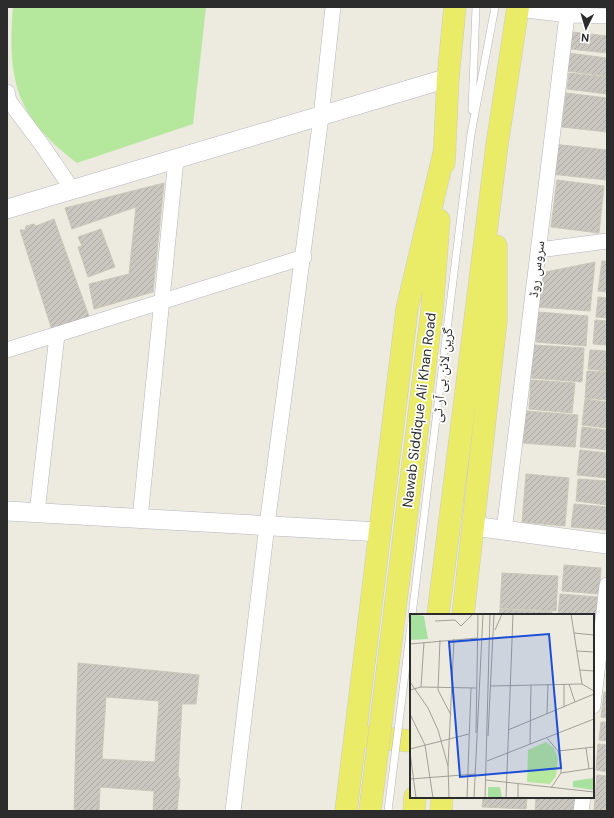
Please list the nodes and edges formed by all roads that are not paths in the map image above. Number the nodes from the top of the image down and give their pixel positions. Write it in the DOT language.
graph roads {
  1 [pos="333,7"];
  2 [pos="455,7"];
  3 [pos="476,7"];
  4 [pos="495,7"];
  5 [pos="518,8"];
  6 [pos="568,11"];
  7 [pos="607,16"];
  8 [pos="448,78"];
  9 [pos="8,98"];
  10 [pos="322,117"];
  11 [pos="471,134"];
  12 [pos="497,145"];
  13 [pos="445,149"];
  14 [pos="176,159"];
  15 [pos="72,189"];
  16 [pos="7,209"];
  17 [pos="607,241"];
  18 [pos="539,250"];
  19 [pos="304,257"];
  20 [pos="162,302"];
  21 [pos="57,335"];
  22 [pos="7,350"];
  23 [pos="7,511"];
  24 [pos="37,513"];
  25 [pos="140,519"];
  26 [pos="267,525"];
  27 [pos="473,526"];
  28 [pos="504,531"];
  29 [pos="380,532"];
  30 [pos="607,544"];
  31 [pos="607,585"];
  32 [pos="412,614"];
  33 [pos="438,614"];
  34 [pos="463,614"];
  35 [pos="410,633"];
  36 [pos="594,697"];
  37 [pos="355,735"];
  38 [pos="410,741"];
  39 [pos="415,798"];
  40 [pos="442,798"];
  41 [pos="582,798"];
  42 [pos="346,805"];
  43 [pos="232,811"];
  44 [pos="370,811"];
  45 [pos="388,811"];
  46 [pos="414,811"];
  47 [pos="441,811"];
  48 [pos="581,811"];
  1 -- 10 [label="street"];
  2 -- 8 [label="main road, Nawab Siddique Ali Khan Road"];
  3 -- 11 [label="lane, گرین لائن بی آر ٹی"];
  4 -- 11 [label="lane, گرین لائن بی آر ٹی"];
  5 -- 6 [label="street"];
  5 -- 12 [label="main road"];
  6 -- 7 [label="street"];
  6 -- 18 [label="street, سروس روڈ"];
  8 -- 10 [label="street"];
  8 -- 13 [label="main road, Nawab Siddique Ali Khan Road"];
  9 -- 15 [label="street"];
  10 -- 14 [label="street"];
  10 -- 19 [label="street"];
  11 -- 32 [label="lane, گرین لائن بی آر ٹی"];
  12 -- 27 [label="main road"];
  12 -- 33 [label="main road"];
  13 -- 29 [label="main road"];
  13 -- 44 [label="main road, Nawab Siddique Ali Khan Road, bridge"];
  14 -- 15 [label="street"];
  14 -- 20 [label="street"];
  15 -- 16 [label="street"];
  17 -- 18 [label="street"];
  18 -- 28 [label="street, سروس روڈ"];
  19 -- 20 [label="street"];
  19 -- 26 [label="street"];
  20 -- 21 [label="street"];
  20 -- 25 [label="street"];
  21 -- 22 [label="street"];
  21 -- 24 [label="street"];
  23 -- 24 [label="street"];
  24 -- 25 [label="street"];
  25 -- 26 [label="street"];
  26 -- 29 [label="street"];
  26 -- 43 [label="street"];
  27 -- 28 [label="street"];
  27 -- 34 [label="main road"];
  28 -- 30 [label="street"];
  29 -- 37 [label="main road"];
  31 -- 36 [label="street"];
  35 -- 45 [label="lane, bridge"];
  37 -- 38 [label="main road"];
  37 -- 42 [label="main road"];
  39 -- 46 [label="main road"];
  40 -- 47 [label="main road"];
  41 -- 48 [label="street"];
}
